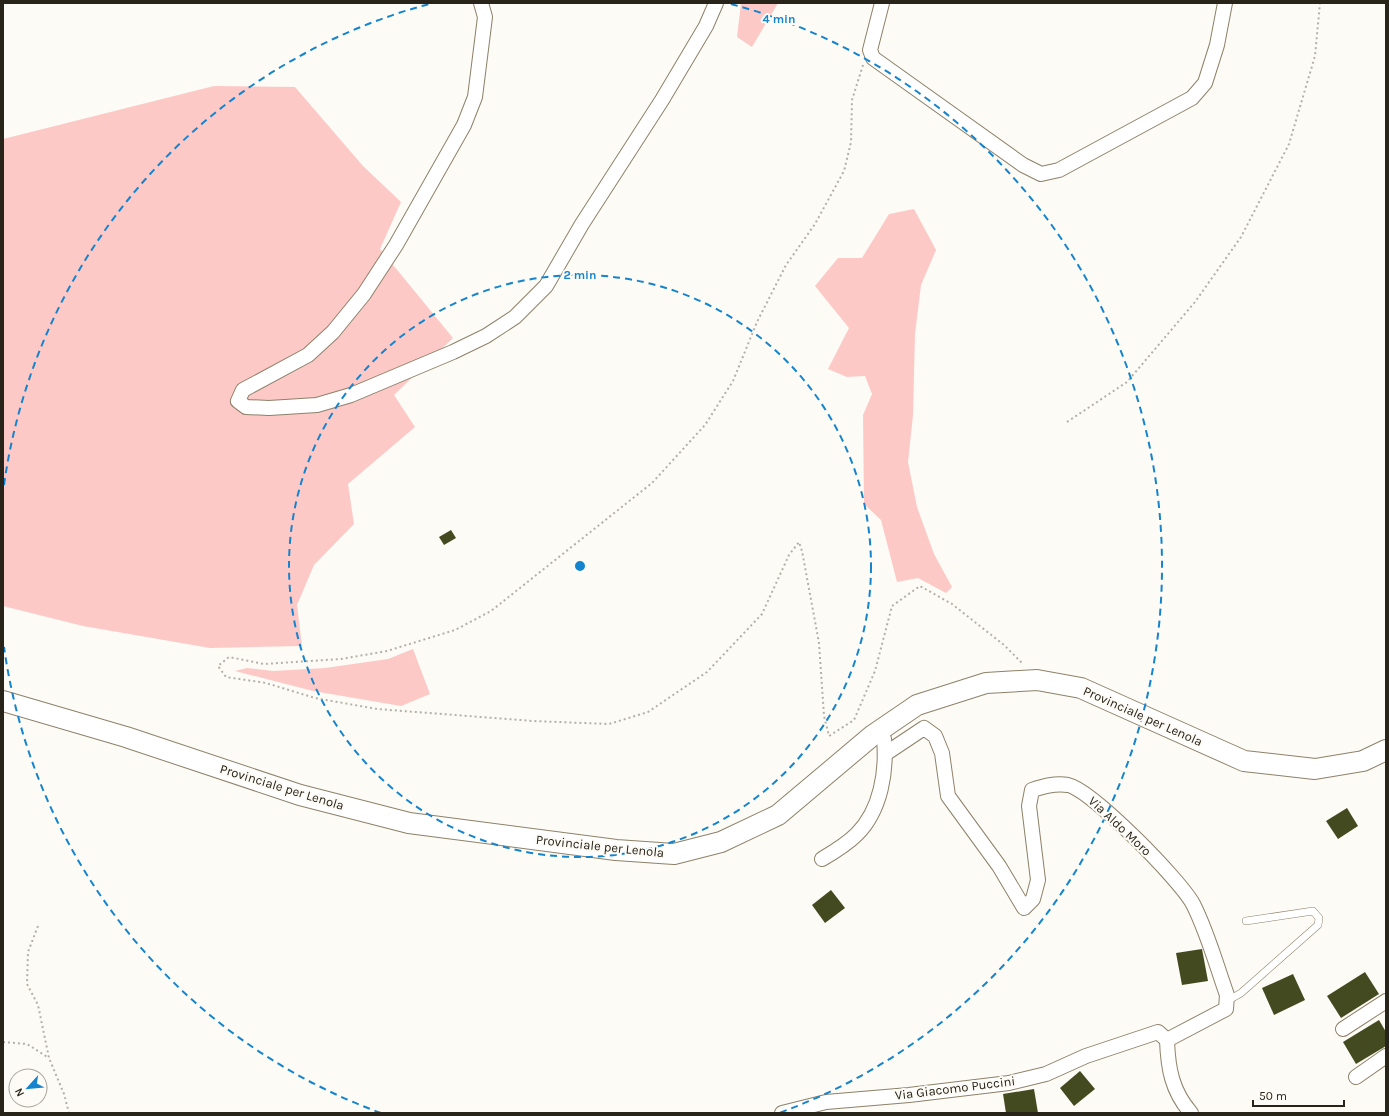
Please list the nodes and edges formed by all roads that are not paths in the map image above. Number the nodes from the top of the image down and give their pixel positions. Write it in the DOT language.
graph roads {
  1 [pos="480,3"];
  2 [pos="716,3"];
  3 [pos="882,3"];
  4 [pos="1226,3"];
  5 [pos="3,701"];
  6 [pos="873,736"];
  7 [pos="1386,750"];
  8 [pos="885,754"];
  9 [pos="822,859"];
  10 [pos="1246,921"];
  11 [pos="1227,1001"];
  12 [pos="1386,1001"];
  13 [pos="1343,1028"];
  14 [pos="1167,1040"];
  15 [pos="1386,1056"];
  16 [pos="1356,1077"];
  17 [pos="782,1113"];
  18 [pos="1191,1113"];
  1 -- 2 [label="street"];
  3 -- 4 [label="street"];
  5 -- 6 [label="main road, Provinciale per Lenola"];
  6 -- 7 [label="main road, Provinciale per Lenola"];
  6 -- 8 [label="street"];
  8 -- 9 [label="street"];
  8 -- 11 [label="street, Via Aldo Moro"];
  10 -- 11 [label="lane"];
  11 -- 14 [label="street"];
  12 -- 13 [label="street"];
  14 -- 17 [label="street, Via Giacomo Puccini"];
  14 -- 18 [label="street"];
  15 -- 16 [label="street"];
}
